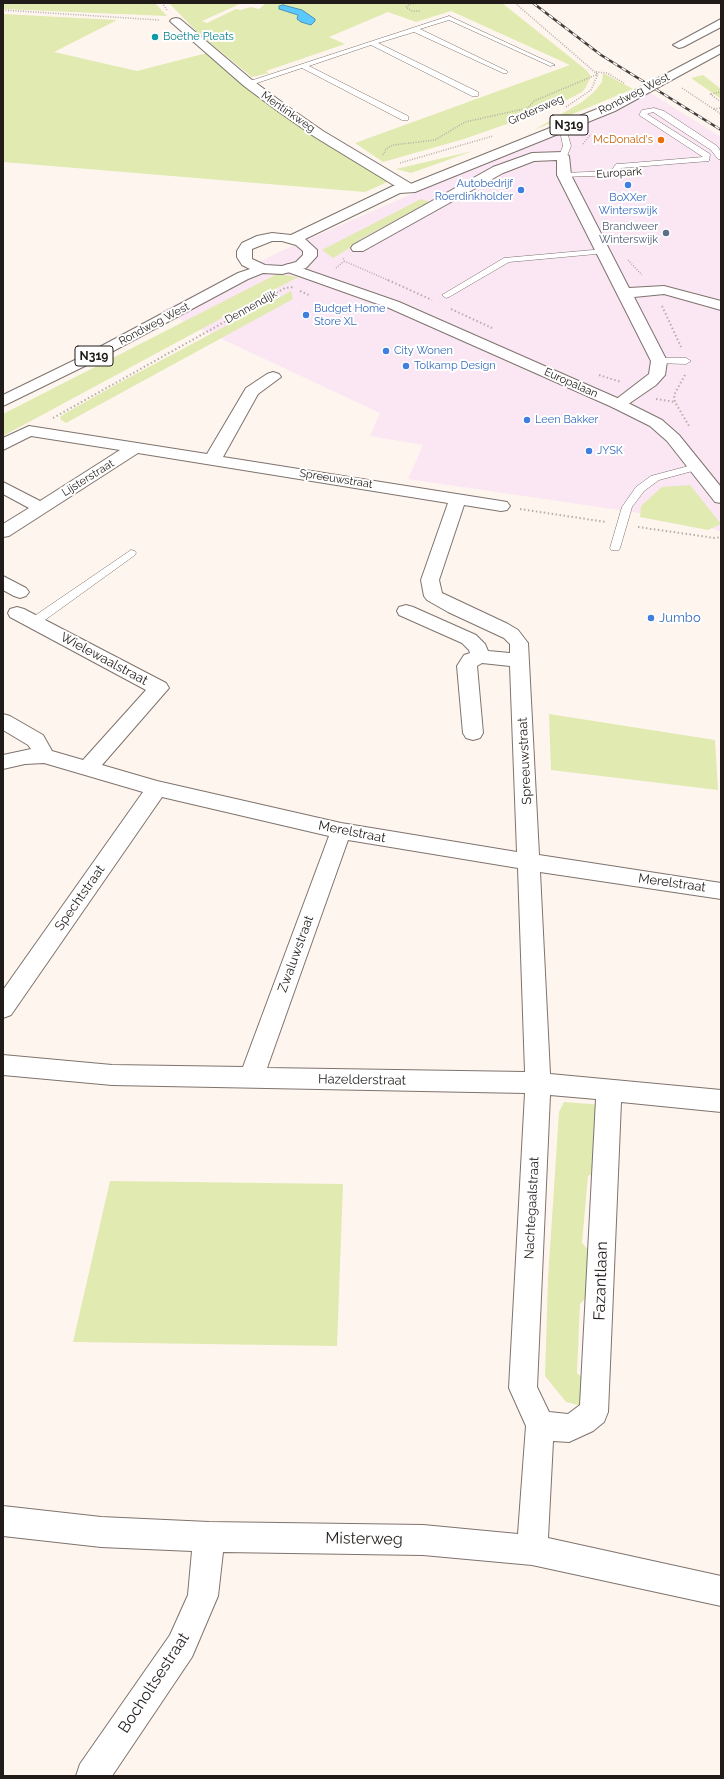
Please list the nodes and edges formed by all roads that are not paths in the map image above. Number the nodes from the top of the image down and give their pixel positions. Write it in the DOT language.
graph roads {
  1 [pos="176,21"];
  2 [pos="721,22"];
  3 [pos="414,29"];
  4 [pos="372,44"];
  5 [pos="679,45"];
  6 [pos="721,48"];
  7 [pos="552,65"];
  8 [pos="304,66"];
  9 [pos="505,72"];
  10 [pos="248,83"];
  11 [pos="474,94"];
  12 [pos="405,118"];
  13 [pos="562,128"];
  14 [pos="563,156"];
  15 [pos="721,157"];
  16 [pos="716,164"];
  17 [pos="614,173"];
  18 [pos="564,175"];
  19 [pos="410,189"];
  20 [pos="293,239"];
  21 [pos="306,245"];
  22 [pos="358,248"];
  23 [pos="604,251"];
  24 [pos="306,261"];
  25 [pos="247,262"];
  26 [pos="262,268"];
  27 [pos="290,268"];
  28 [pos="323,275"];
  29 [pos="626,293"];
  30 [pos="446,295"];
  31 [pos="721,306"];
  32 [pos="113,329"];
  33 [pos="659,361"];
  34 [pos="686,361"];
  35 [pos="273,377"];
  36 [pos="3,401"];
  37 [pos="618,404"];
  38 [pos="3,445"];
  39 [pos="135,448"];
  40 [pos="213,459"];
  41 [pos="696,467"];
  42 [pos="3,487"];
  43 [pos="721,498"];
  44 [pos="458,499"];
  45 [pos="501,506"];
  46 [pos="41,508"];
  47 [pos="3,532"];
  48 [pos="615,548"];
  49 [pos="130,553"];
  50 [pos="3,582"];
  51 [pos="20,592"];
  52 [pos="406,611"];
  53 [pos="25,617"];
  54 [pos="487,622"];
  55 [pos="469,639"];
  56 [pos="480,656"];
  57 [pos="520,661"];
  58 [pos="3,722"];
  59 [pos="473,733"];
  60 [pos="44,756"];
  61 [pos="3,762"];
  62 [pos="88,768"];
  63 [pos="157,788"];
  64 [pos="341,831"];
  65 [pos="529,862"];
  66 [pos="721,890"];
  67 [pos="3,1008"];
  68 [pos="3,1065"];
  69 [pos="251,1078"];
  70 [pos="538,1083"];
  71 [pos="609,1090"];
  72 [pos="721,1101"];
  73 [pos="540,1425"];
  74 [pos="3,1521"];
  75 [pos="209,1537"];
  76 [pos="532,1550"];
  77 [pos="721,1591"];
  78 [pos="92,1776"];
  1 -- 10 [label="street, Mentinkweg"];
  2 -- 5 [label="street"];
  3 -- 4 [label="lane"];
  3 -- 7 [label="lane"];
  3 -- 9 [label="lane"];
  4 -- 8 [label="lane"];
  4 -- 11 [label="lane"];
  6 -- 13 [label="street, Rondweg West / N319"];
  8 -- 10 [label="lane"];
  8 -- 12 [label="lane"];
  10 -- 19 [label="street, Mentinkweg"];
  13 -- 14 [label="lane"];
  13 -- 19 [label="street, Rondweg West / N319"];
  14 -- 18 [label="street"];
  14 -- 22 [label="street"];
  15 -- 17 [label="lane"];
  16 -- 17 [label="lane, Europark"];
  17 -- 18 [label="lane, Europark"];
  18 -- 23 [label="street"];
  19 -- 20 [label="street, Rondweg West / N319"];
  19 -- 21 [label="street, Rondweg West / N319"];
  20 -- 21 [label="street"];
  20 -- 25 [label="street"];
  21 -- 24 [label="street"];
  23 -- 29 [label="street"];
  23 -- 30 [label="lane"];
  24 -- 27 [label="street, N319"];
  24 -- 28 [label="street, Europalaan"];
  25 -- 26 [label="street, N319"];
  25 -- 32 [label="street, Rondweg West / N319"];
  26 -- 27 [label="street, N319"];
  26 -- 36 [label="street, Rondweg West / N319"];
  27 -- 28 [label="street, Europalaan"];
  28 -- 37 [label="street, Europalaan"];
  29 -- 31 [label="street"];
  29 -- 33 [label="street"];
  33 -- 34 [label="lane"];
  33 -- 37 [label="street"];
  35 -- 40 [label="street"];
  37 -- 41 [label="street, Europalaan"];
  38 -- 39 [label="street, Spreeuwstraat"];
  39 -- 40 [label="street, Spreeuwstraat"];
  39 -- 46 [label="street, Lijsterstraat"];
  40 -- 44 [label="street, Spreeuwstraat"];
  41 -- 43 [label="street, Europalaan"];
  41 -- 48 [label="lane"];
  42 -- 46 [label="street"];
  44 -- 45 [label="street, Spreeuwstraat"];
  44 -- 54 [label="street, Spreeuwstraat"];
  46 -- 47 [label="street, Lijsterstraat"];
  49 -- 53 [label="lane"];
  50 -- 51 [label="street"];
  52 -- 55 [label="street"];
  53 -- 62 [label="street, Wielewaalstraat"];
  54 -- 55 [label="street"];
  54 -- 57 [label="street, Spreeuwstraat"];
  55 -- 56 [label="street"];
  56 -- 57 [label="street"];
  56 -- 59 [label="street"];
  57 -- 65 [label="street, Spreeuwstraat"];
  58 -- 60 [label="street"];
  60 -- 61 [label="street, Merelstraat"];
  60 -- 62 [label="street, Merelstraat"];
  62 -- 63 [label="street, Merelstraat"];
  63 -- 64 [label="street, Merelstraat"];
  63 -- 67 [label="street, Spechtstraat"];
  64 -- 65 [label="street, Merelstraat"];
  64 -- 69 [label="street, Zwaluwstraat"];
  65 -- 66 [label="street, Merelstraat"];
  65 -- 70 [label="street, Nachtegaalstraat"];
  68 -- 69 [label="street, Hazelderstraat"];
  69 -- 70 [label="street, Hazelderstraat"];
  70 -- 71 [label="street, Hazelderstraat"];
  70 -- 73 [label="street, Nachtegaalstraat"];
  71 -- 72 [label="street, Hazelderstraat"];
  71 -- 73 [label="street, Fazantlaan"];
  73 -- 76 [label="street, Nachtegaalstraat"];
  74 -- 75 [label="street, Misterweg"];
  75 -- 76 [label="street, Misterweg"];
  75 -- 78 [label="street, Bocholtsestraat"];
  76 -- 77 [label="street, Misterweg"];
}
